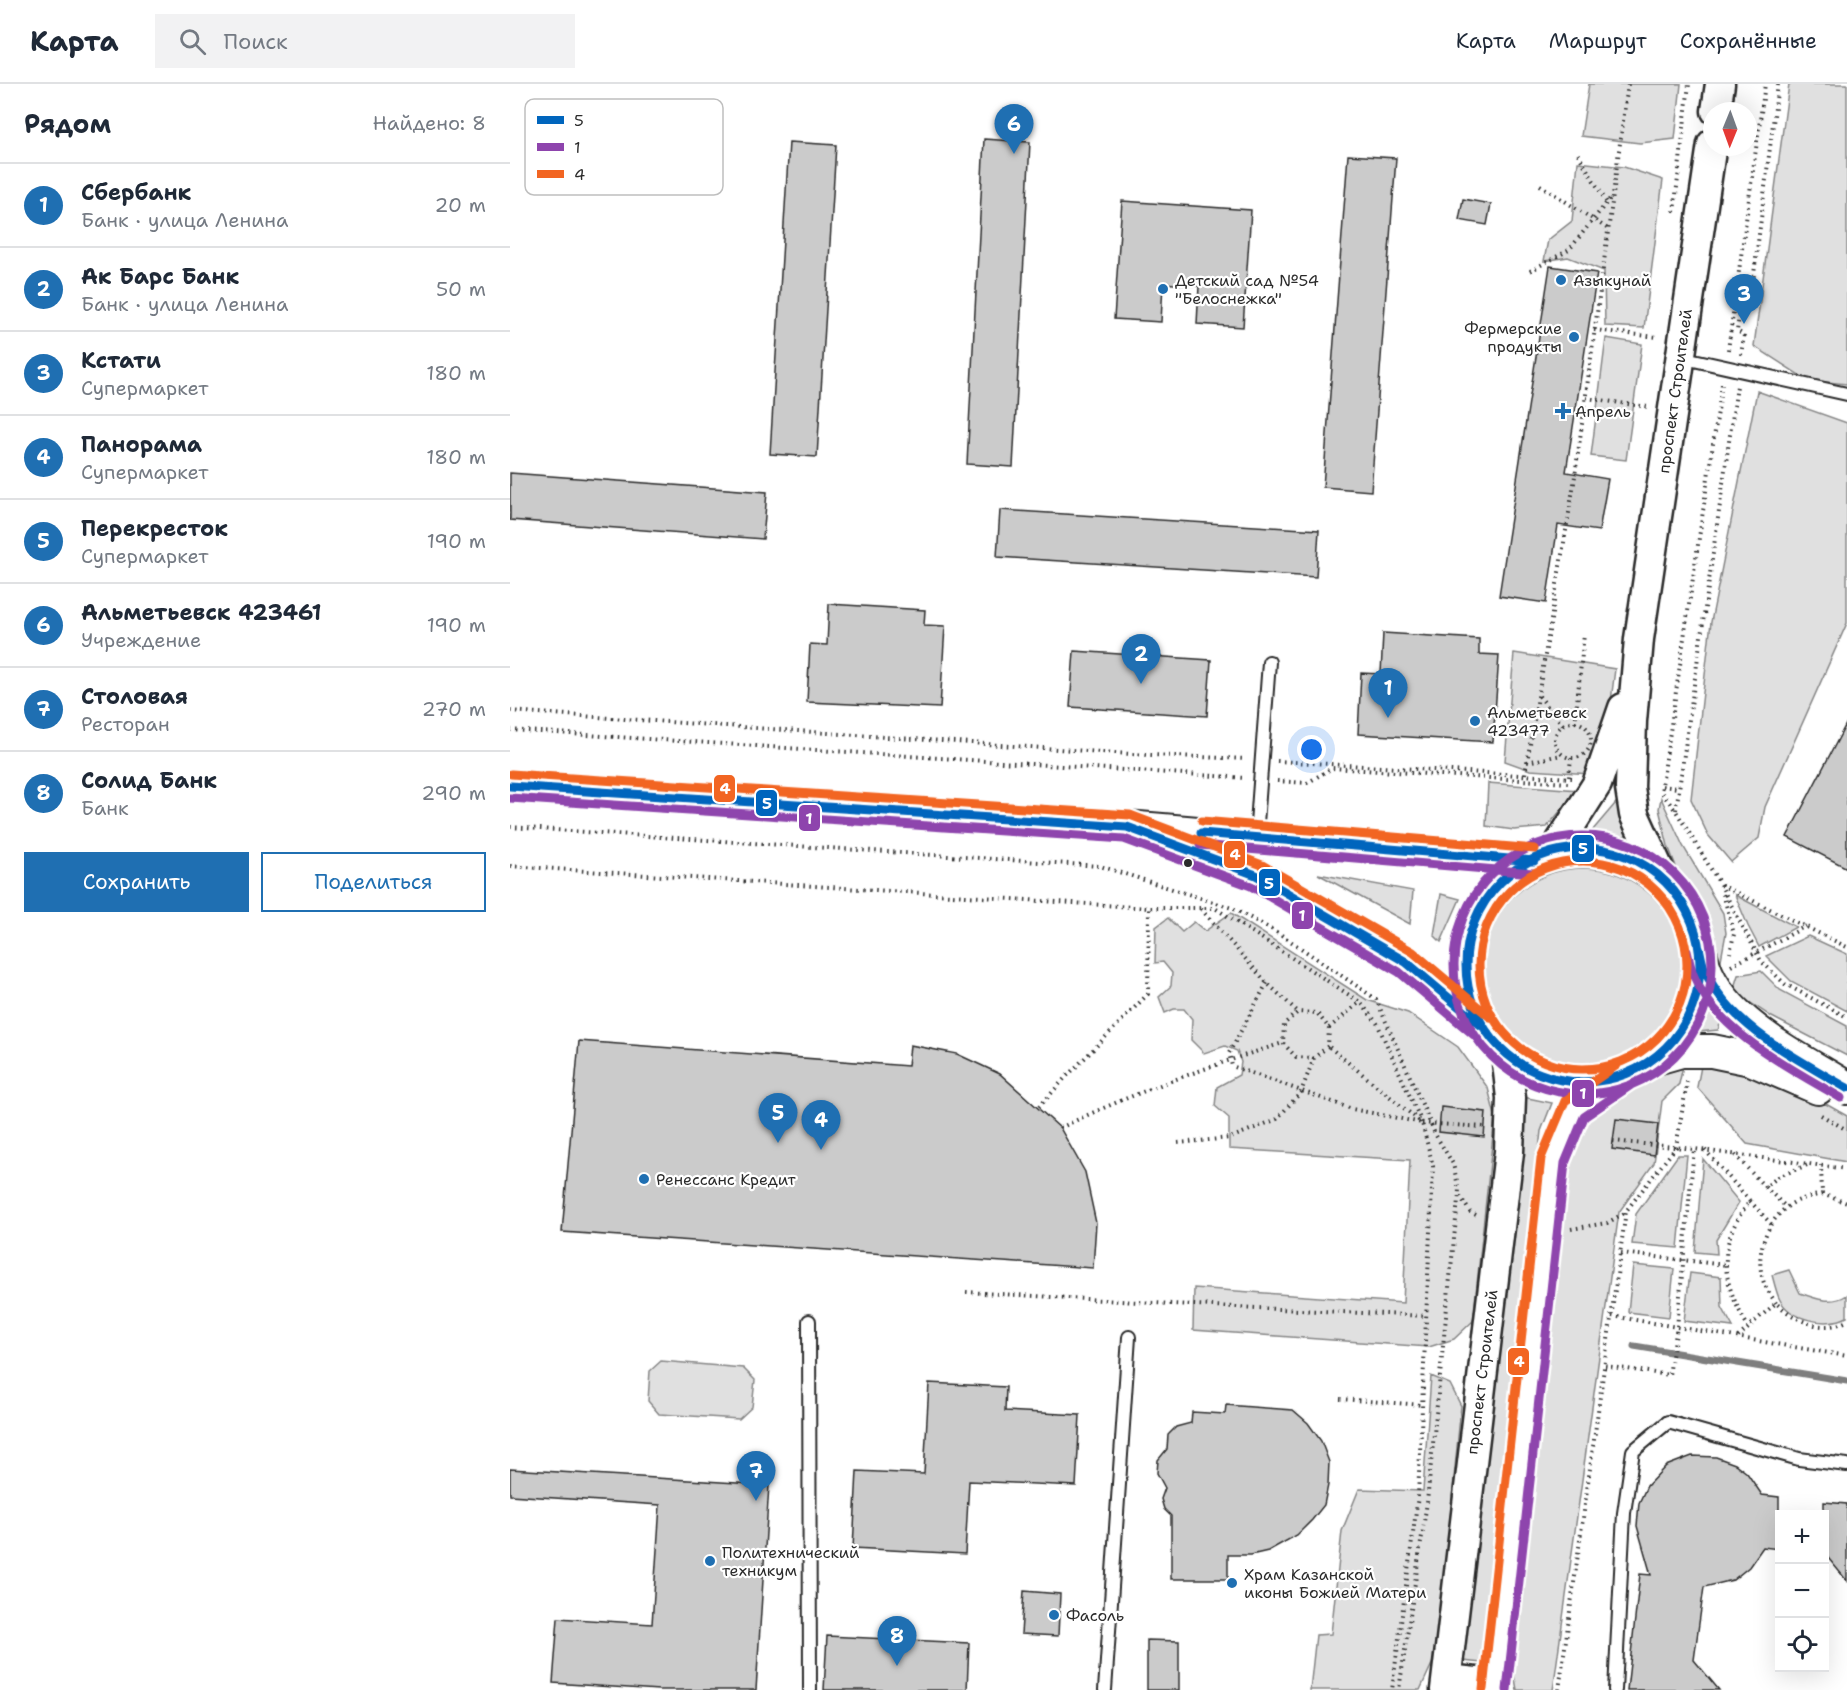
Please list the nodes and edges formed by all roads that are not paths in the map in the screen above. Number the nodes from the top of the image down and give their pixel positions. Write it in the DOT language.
graph roads {
  1 [pos="1720,84"];
  2 [pos="1717,102"];
  3 [pos="1710,156"];
  4 [pos="1679,357"];
  5 [pos="1847,394"];
  6 [pos="1639,639"];
  7 [pos="1269,662"];
  8 [pos="510,786"];
  9 [pos="1127,827"];
  10 [pos="1256,838"];
  11 [pos="1544,856"];
  12 [pos="1663,878"];
  13 [pos="1699,948"];
  14 [pos="1482,1026"];
  15 [pos="1506,1054"];
  16 [pos="1653,1059"];
  17 [pos="1624,1074"];
  18 [pos="1847,1088"];
  19 [pos="1847,1101"];
  20 [pos="809,1321"];
  21 [pos="1129,1337"];
  22 [pos="1847,1465"];
  23 [pos="1446,1684"];
  24 [pos="1495,1687"];
  25 [pos="810,1690"];
  26 [pos="1105,1690"];
  27 [pos="1615,1690"];
  1 -- 2 [label="street"];
  3 -- 4 [label="street, проспект Строителей"];
  4 -- 5 [label="lane"];
  4 -- 6 [label="street, проспект Строителей"];
  6 -- 11 [label="street, проспект Строителей"];
  6 -- 12 [label="street, проспект Строителей"];
  7 -- 10 [label="lane"];
  8 -- 9 [label="main road"];
  9 -- 10 [label="main road"];
  9 -- 14 [label="main road"];
  10 -- 11 [label="main road"];
  11 -- 12 [label="main road"];
  11 -- 14 [label="main road"];
  12 -- 13 [label="main road"];
  13 -- 16 [label="main road"];
  13 -- 18 [label="main road"];
  14 -- 15 [label="main road"];
  15 -- 17 [label="main road"];
  15 -- 23 [label="street, проспект Строителей"];
  16 -- 17 [label="main road"];
  16 -- 19 [label="main road"];
  17 -- 24 [label="street"];
  20 -- 25 [label="lane"];
  21 -- 26 [label="lane"];
  22 -- 27 [label="lane"];
  23 -- 24 [label="street"];
}
